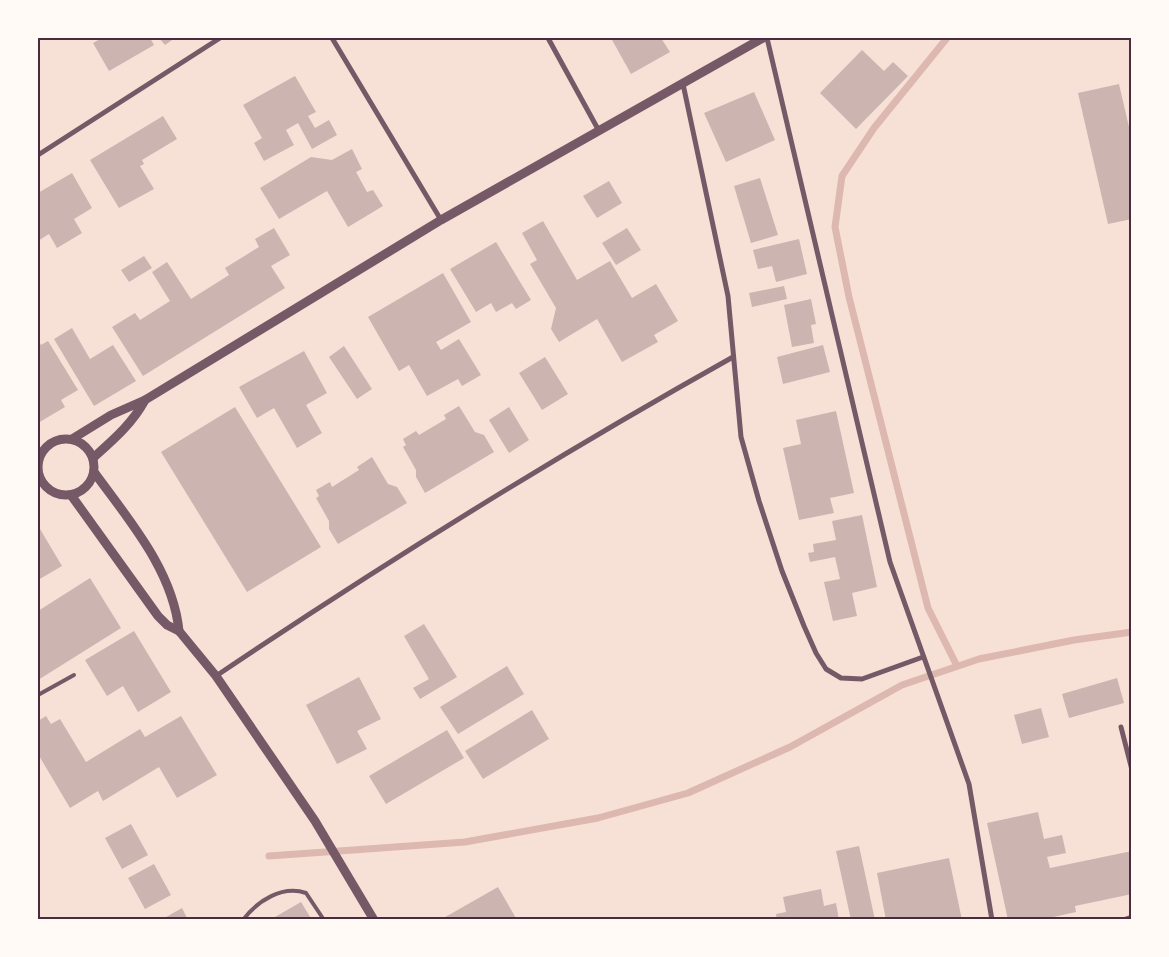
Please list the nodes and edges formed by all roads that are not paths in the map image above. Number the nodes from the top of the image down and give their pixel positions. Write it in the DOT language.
graph roads {
  1 [pos="220,38"];
  2 [pos="332,38"];
  3 [pos="548,38"];
  4 [pos="763,38"];
  5 [pos="767,38"];
  6 [pos="683,84"];
  7 [pos="599,131"];
  8 [pos="38,156"];
  9 [pos="441,220"];
  10 [pos="733,357"];
  11 [pos="146,400"];
  12 [pos="72,439"];
  13 [pos="93,458"];
  14 [pos="38,461"];
  15 [pos="94,472"];
  16 [pos="41,487"];
  17 [pos="71,495"];
  18 [pos="179,630"];
  19 [pos="923,657"];
  20 [pos="74,675"];
  21 [pos="216,676"];
  22 [pos="38,695"];
  23 [pos="1121,727"];
  24 [pos="1132,770"];
  25 [pos="1132,917"];
  26 [pos="243,920"];
  27 [pos="324,920"];
  28 [pos="374,920"];
  29 [pos="992,920"];
  30 [pos="1123,920"];
  1 -- 8 [label="street"];
  2 -- 9 [label="street"];
  3 -- 7 [label="street"];
  4 -- 6 [label="street"];
  5 -- 19 [label="street"];
  6 -- 7 [label="street"];
  6 -- 10 [label="street"];
  7 -- 9 [label="street"];
  9 -- 11 [label="street"];
  10 -- 19 [label="street"];
  10 -- 21 [label="street"];
  11 -- 12 [label="street"];
  11 -- 13 [label="street"];
  12 -- 13 [label="street"];
  12 -- 14 [label="street"];
  13 -- 15 [label="street"];
  14 -- 16 [label="street"];
  15 -- 17 [label="street"];
  15 -- 18 [label="street"];
  16 -- 17 [label="street"];
  17 -- 18 [label="street"];
  18 -- 21 [label="street"];
  19 -- 29 [label="street"];
  20 -- 22 [label="lane"];
  21 -- 28 [label="street"];
  23 -- 24 [label="street"];
  25 -- 30 [label="street"];
  26 -- 27 [label="lane"];
}
